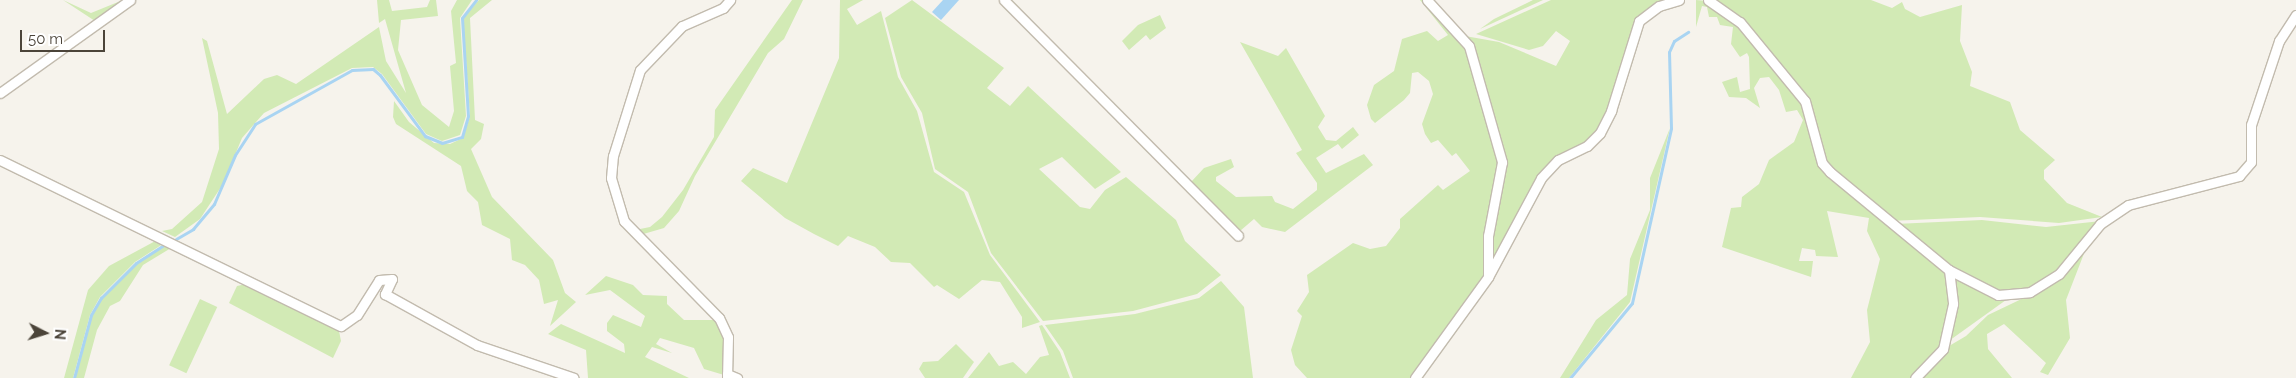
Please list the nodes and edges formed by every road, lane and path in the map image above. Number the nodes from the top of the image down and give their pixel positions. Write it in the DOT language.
graph roads {
  1 [pos="130,0"];
  2 [pos="730,0"];
  3 [pos="1004,0"];
  4 [pos="1427,0"];
  5 [pos="1679,0"];
  6 [pos="1708,0"];
  7 [pos="2296,15"];
  8 [pos="0,93"];
  9 [pos="0,160"];
  10 [pos="1238,236"];
  11 [pos="1948,270"];
  12 [pos="1488,276"];
  13 [pos="727,376"];
  14 [pos="574,378"];
  15 [pos="737,378"];
  16 [pos="1415,378"];
  17 [pos="1914,378"];
  1 -- 8 [label="street"];
  2 -- 13 [label="street"];
  3 -- 10 [label="street"];
  4 -- 12 [label="street"];
  5 -- 12 [label="street"];
  6 -- 11 [label="street"];
  7 -- 11 [label="street"];
  9 -- 14 [label="street"];
  11 -- 17 [label="street"];
  12 -- 16 [label="street"];
  13 -- 15 [label="street"];
}
